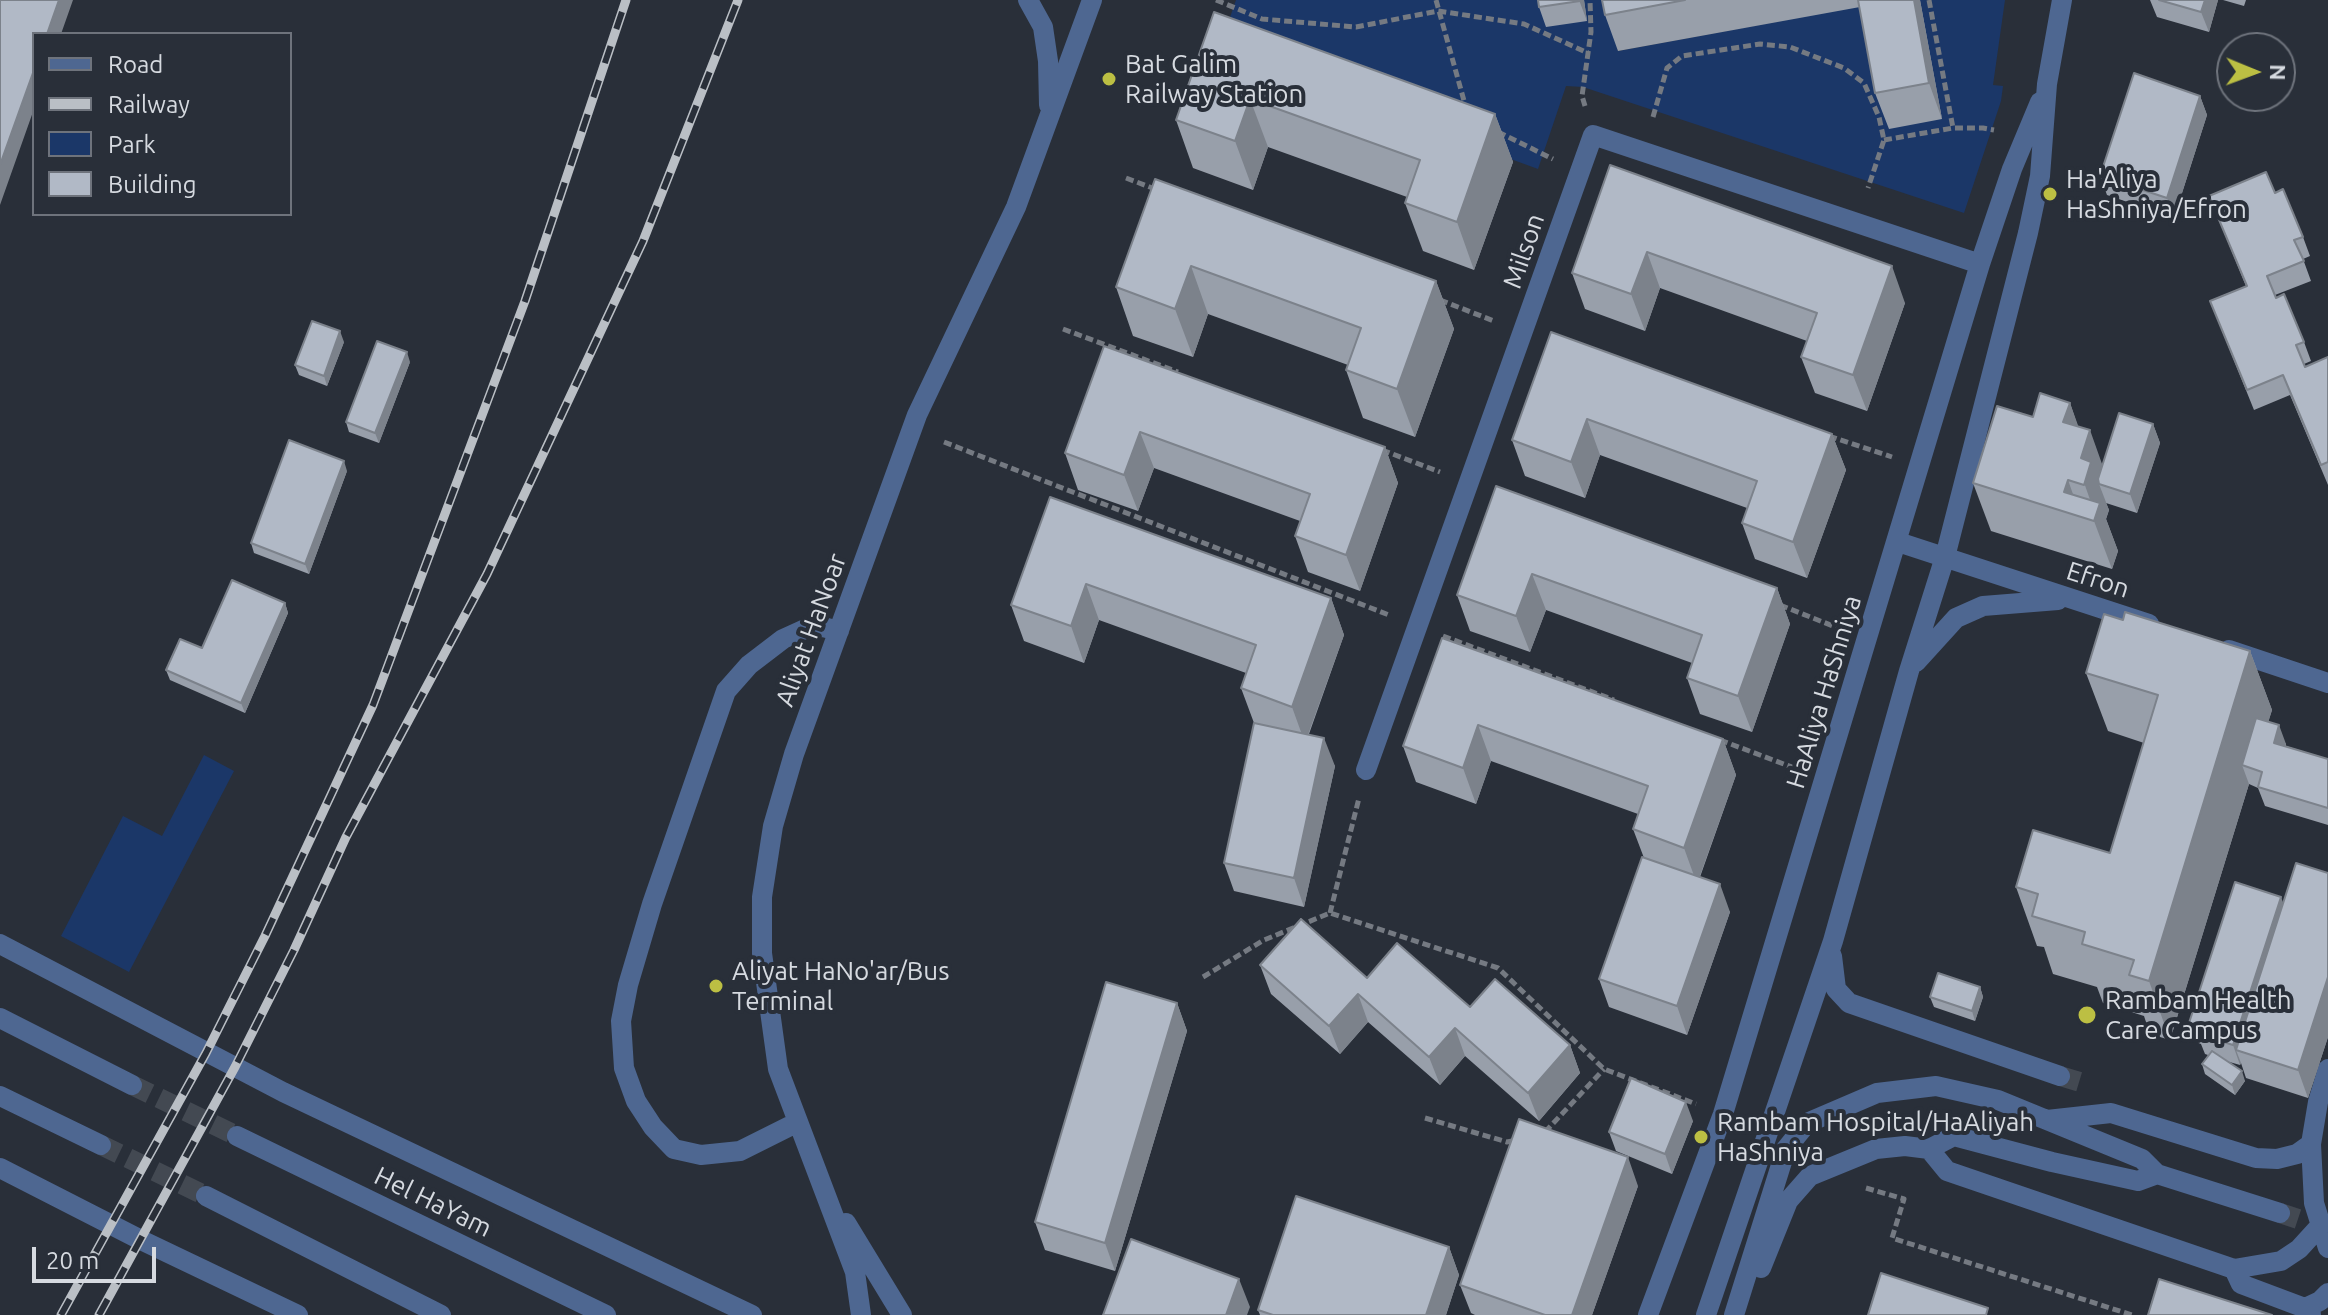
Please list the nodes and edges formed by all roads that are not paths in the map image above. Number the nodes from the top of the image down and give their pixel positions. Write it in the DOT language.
graph roads {
  1 [pos="1028,0"];
  2 [pos="1092,0"];
  3 [pos="2062,0"];
  4 [pos="2047,84"];
  5 [pos="1050,116"];
  6 [pos="1980,264"];
  7 [pos="1898,542"];
  8 [pos="1945,557"];
  9 [pos="2074,599"];
  10 [pos="2163,629"];
  11 [pos="839,631"];
  12 [pos="2208,644"];
  13 [pos="1909,671"];
  14 [pos="2328,683"];
  15 [pos="1366,770"];
  16 [pos="1833,941"];
  17 [pos="0,944"];
  18 [pos="0,1018"];
  19 [pos="2328,1069"];
  20 [pos="2060,1076"];
  21 [pos="132,1085"];
  22 [pos="0,1096"];
  23 [pos="2047,1120"];
  24 [pos="796,1123"];
  25 [pos="237,1136"];
  26 [pos="2311,1144"];
  27 [pos="101,1145"];
  28 [pos="1929,1149"];
  29 [pos="0,1168"];
  30 [pos="2157,1174"];
  31 [pos="821,1182"];
  32 [pos="206,1196"];
  33 [pos="2280,1213"];
  34 [pos="2320,1226"];
  35 [pos="2328,1248"];
  36 [pos="2234,1269"];
  37 [pos="2328,1293"];
  38 [pos="2308,1312"];
  39 [pos="298,1315"];
  40 [pos="441,1315"];
  41 [pos="606,1315"];
  42 [pos="752,1315"];
  43 [pos="861,1315"];
  44 [pos="902,1315"];
  45 [pos="1648,1315"];
  46 [pos="1706,1315"];
  47 [pos="1734,1315"];
  48 [pos="1742,1315"];
  1 -- 5 [label="street"];
  2 -- 5 [label="street, Aliyat HaNoar"];
  3 -- 4 [label="street, HaAliya HaShniya"];
  4 -- 6 [label="street, HaAliya HaShniya"];
  4 -- 8 [label="street, HaAliya HaShniya"];
  5 -- 11 [label="street, Aliyat HaNoar"];
  6 -- 7 [label="street, HaAliya HaShniya"];
  6 -- 15 [label="street, Milson"];
  7 -- 8 [label="street, Efron"];
  7 -- 45 [label="street, HaAliya HaShniya"];
  8 -- 9 [label="street, Efron"];
  8 -- 13 [label="street, HaAliya HaShniya"];
  9 -- 10 [label="street, Efron"];
  9 -- 13 [label="street"];
  11 -- 24 [label="street, Aliyat HaNoar"];
  11 -- 24 [label="street"];
  12 -- 14 [label="street"];
  13 -- 16 [label="street, HaAliya HaShniya"];
  16 -- 20 [label="street"];
  16 -- 46 [label="street, HaAliya HaShniya"];
  17 -- 42 [label="street"];
  18 -- 21 [label="street"];
  19 -- 26 [label="street"];
  22 -- 27 [label="street"];
  23 -- 26 [label="street"];
  23 -- 30 [label="street"];
  23 -- 47 [label="street"];
  24 -- 31 [label="street, Aliyat HaNoar"];
  25 -- 41 [label="street, Hel HaYam"];
  26 -- 34 [label="street"];
  28 -- 30 [label="street"];
  28 -- 36 [label="street"];
  28 -- 48 [label="street"];
  29 -- 39 [label="street"];
  30 -- 33 [label="street"];
  31 -- 43 [label="street, Aliyat HaNoar"];
  31 -- 44 [label="street, Aliyat HaNoar"];
  32 -- 40 [label="street"];
  34 -- 35 [label="street"];
  34 -- 36 [label="street"];
  36 -- 38 [label="street"];
  37 -- 38 [label="street"];
}
